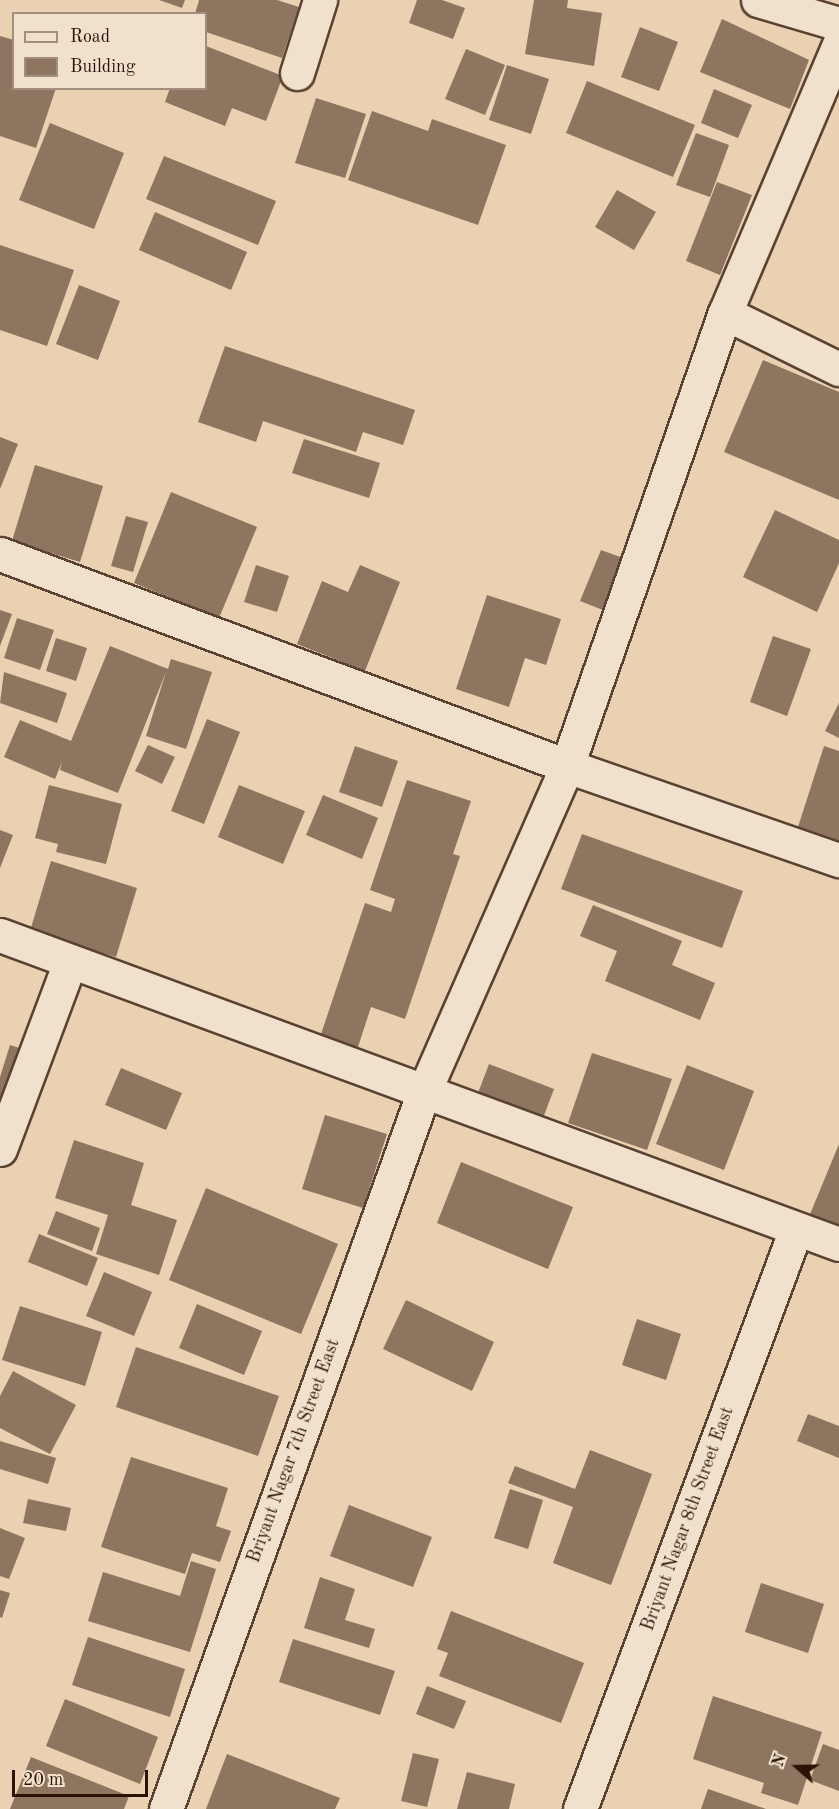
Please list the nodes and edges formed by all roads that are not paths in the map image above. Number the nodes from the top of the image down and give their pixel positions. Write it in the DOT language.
graph roads {
  1 [pos="320,0"];
  2 [pos="758,0"];
  3 [pos="839,24"];
  4 [pos="839,44"];
  5 [pos="297,73"];
  6 [pos="725,314"];
  7 [pos="839,369"];
  8 [pos="0,554"];
  9 [pos="567,766"];
  10 [pos="839,860"];
  11 [pos="0,935"];
  12 [pos="70,962"];
  13 [pos="423,1094"];
  14 [pos="0,1149"];
  15 [pos="796,1229"];
  16 [pos="839,1244"];
  17 [pos="166,1809"];
  18 [pos="580,1809"];
  1 -- 5 [label="street"];
  2 -- 3 [label="street"];
  4 -- 6 [label="street, Briyant Nagar 7th Street East"];
  6 -- 7 [label="street"];
  6 -- 9 [label="street, Briyant Nagar 7th Street East"];
  8 -- 9 [label="street"];
  9 -- 10 [label="street"];
  9 -- 13 [label="street, Briyant Nagar 7th Street East"];
  11 -- 12 [label="street"];
  12 -- 13 [label="street"];
  12 -- 14 [label="street"];
  13 -- 15 [label="street"];
  13 -- 17 [label="street, Briyant Nagar 7th Street East"];
  15 -- 16 [label="street"];
  15 -- 18 [label="street, Briyant Nagar 8th Street East"];
}
